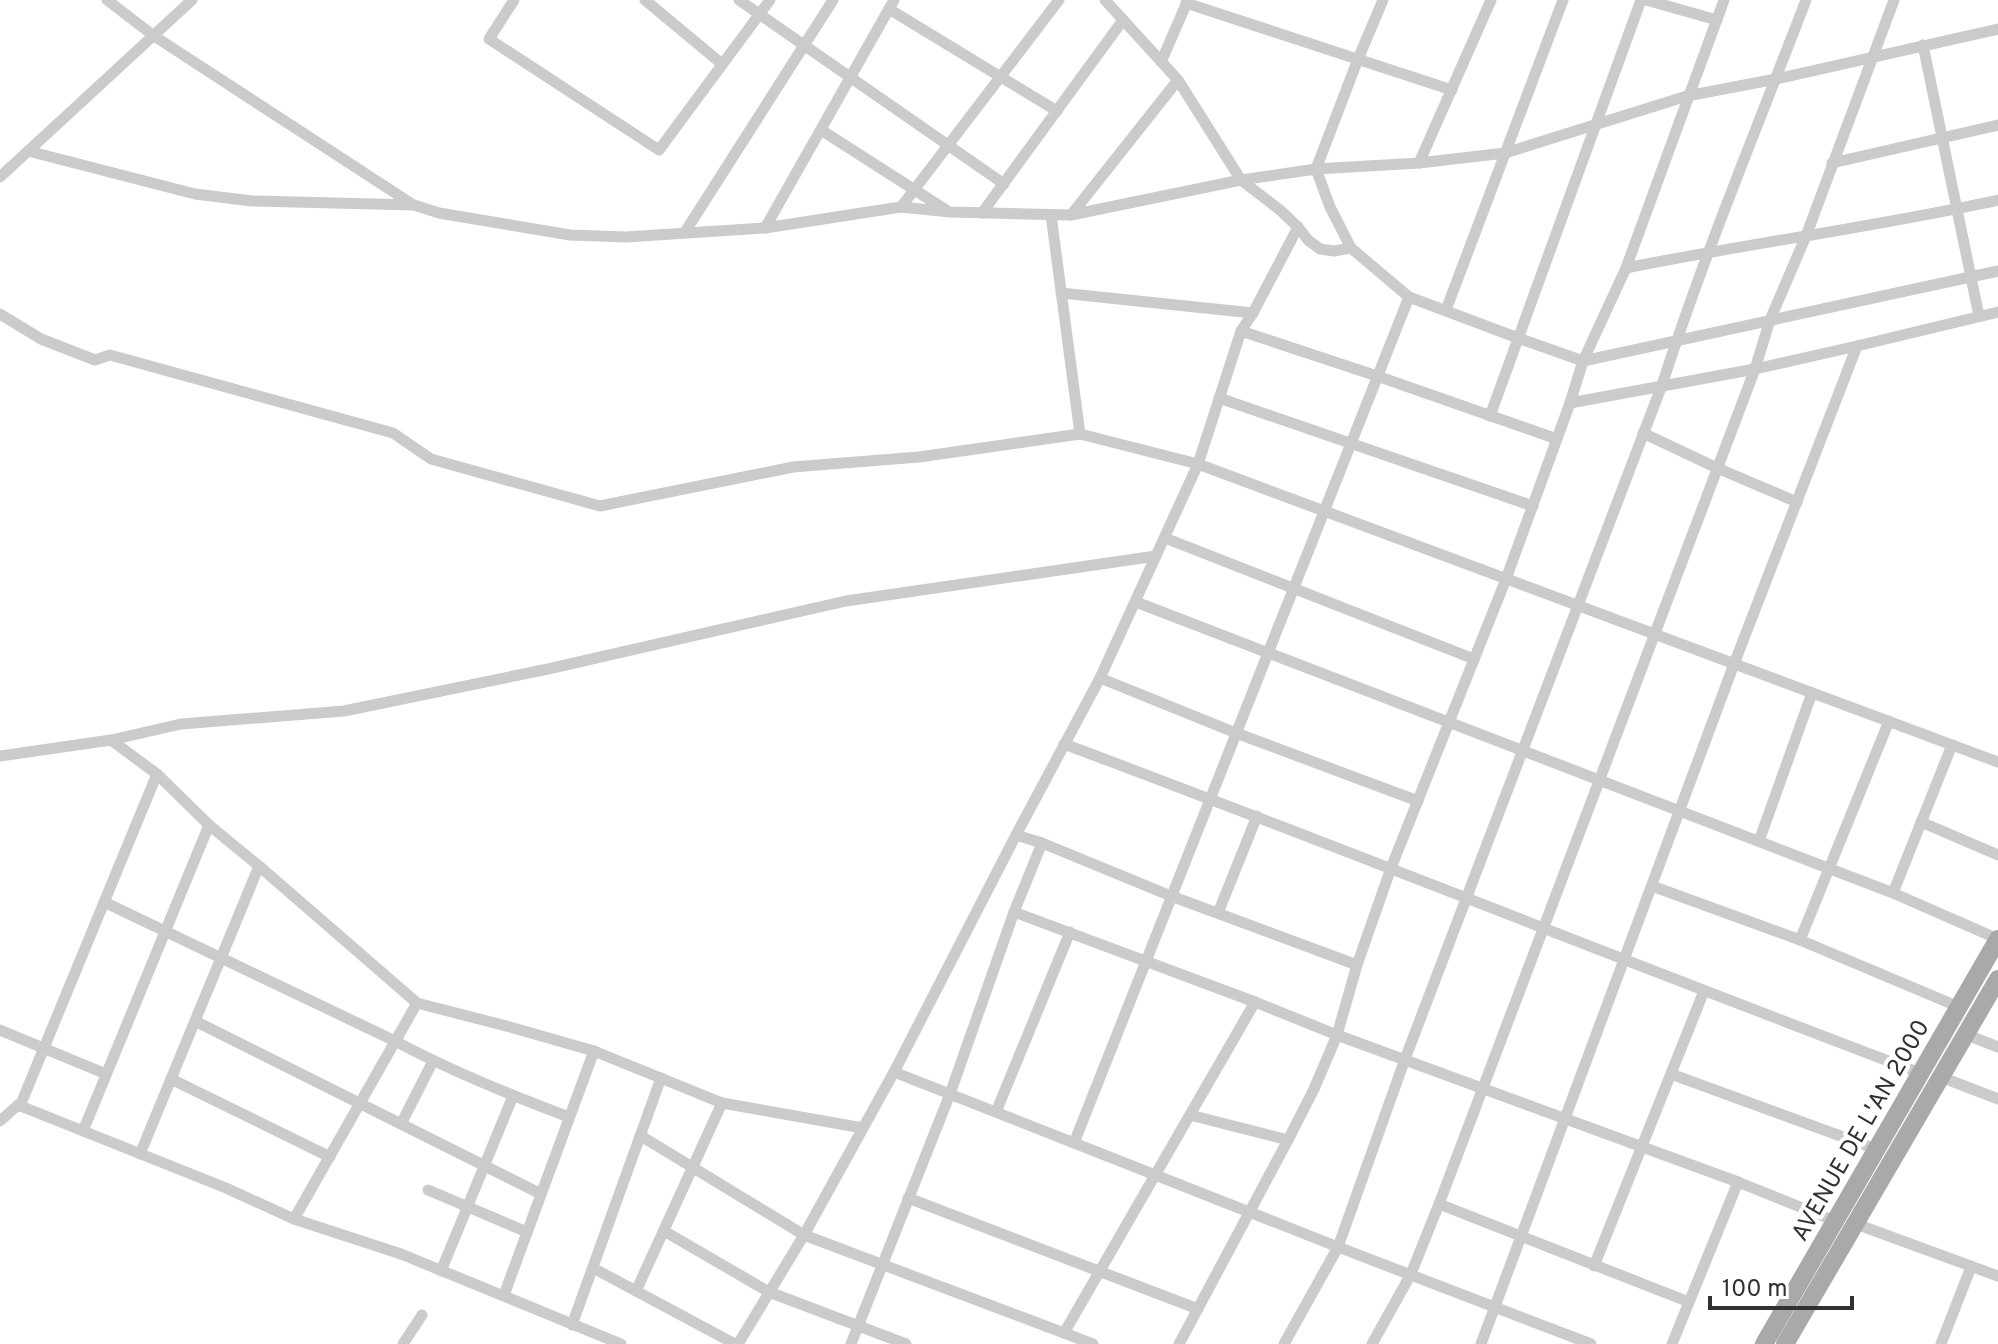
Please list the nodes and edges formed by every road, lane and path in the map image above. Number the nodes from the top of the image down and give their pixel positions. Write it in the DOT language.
graph roads {
  1 [pos="107,0"];
  2 [pos="192,0"];
  3 [pos="514,0"];
  4 [pos="645,0"];
  5 [pos="739,0"];
  6 [pos="770,0"];
  7 [pos="833,0"];
  8 [pos="1059,0"];
  9 [pos="1383,0"];
  10 [pos="1491,0"];
  11 [pos="1563,0"];
  12 [pos="1644,0"];
  13 [pos="1724,0"];
  14 [pos="1806,0"];
  15 [pos="1893,0"];
  16 [pos="1109,2"];
  17 [pos="1187,2"];
  18 [pos="892,4"];
  19 [pos="759,15"];
  20 [pos="1123,20"];
  21 [pos="1717,20"];
  22 [pos="1998,29"];
  23 [pos="154,36"];
  24 [pos="1923,45"];
  25 [pos="804,46"];
  26 [pos="1872,58"];
  27 [pos="1358,59"];
  28 [pos="1161,62"];
  29 [pos="722,64"];
  30 [pos="1000,77"];
  31 [pos="850,78"];
  32 [pos="1776,79"];
  33 [pos="1178,80"];
  34 [pos="1452,90"];
  35 [pos="1687,96"];
  36 [pos="1057,111"];
  37 [pos="1998,125"];
  38 [pos="1595,126"];
  39 [pos="821,130"];
  40 [pos="1942,138"];
  41 [pos="948,146"];
  42 [pos="28,151"];
  43 [pos="1505,153"];
  44 [pos="1419,163"];
  45 [pos="1832,163"];
  46 [pos="1316,169"];
  47 [pos="0,177"];
  48 [pos="1241,180"];
  49 [pos="1004,184"];
  50 [pos="915,190"];
  51 [pos="1998,200"];
  52 [pos="414,205"];
  53 [pos="901,207"];
  54 [pos="1956,209"];
  55 [pos="950,212"];
  56 [pos="982,213"];
  57 [pos="1051,215"];
  58 [pos="1071,215"];
  59 [pos="1298,227"];
  60 [pos="765,228"];
  61 [pos="685,232"];
  62 [pos="1806,236"];
  63 [pos="1351,248"];
  64 [pos="1710,251"];
  65 [pos="1626,268"];
  66 [pos="1998,271"];
  67 [pos="1969,277"];
  68 [pos="1061,293"];
  69 [pos="1409,297"];
  70 [pos="1446,310"];
  71 [pos="1998,312"];
  72 [pos="1253,313"];
  73 [pos="0,314"];
  74 [pos="1979,316"];
  75 [pos="1770,320"];
  76 [pos="1241,331"];
  77 [pos="1518,338"];
  78 [pos="1676,340"];
  79 [pos="1857,346"];
  80 [pos="1583,361"];
  81 [pos="1755,369"];
  82 [pos="1377,376"];
  83 [pos="1662,385"];
  84 [pos="1219,398"];
  85 [pos="1570,403"];
  86 [pos="1490,416"];
  87 [pos="1643,433"];
  88 [pos="1080,434"];
  89 [pos="1557,439"];
  90 [pos="1351,444"];
  91 [pos="1198,464"];
  92 [pos="1717,468"];
  93 [pos="1797,502"];
  94 [pos="1533,506"];
  95 [pos="1324,512"];
  96 [pos="1165,538"];
  97 [pos="1156,556"];
  98 [pos="1506,579"];
  99 [pos="1293,589"];
  100 [pos="1136,602"];
  101 [pos="1577,606"];
  102 [pos="1654,634"];
  103 [pos="1268,653"];
  104 [pos="1474,659"];
  105 [pos="1734,664"];
  106 [pos="1100,678"];
  107 [pos="1812,693"];
  108 [pos="1889,721"];
  109 [pos="1449,722"];
  110 [pos="1236,733"];
  111 [pos="111,740"];
  112 [pos="1064,744"];
  113 [pos="1952,745"];
  114 [pos="1522,751"];
  115 [pos="0,756"];
  116 [pos="1998,762"];
  117 [pos="157,774"];
  118 [pos="1599,780"];
  119 [pos="1210,799"];
  120 [pos="1418,801"];
  121 [pos="1680,811"];
  122 [pos="1257,816"];
  123 [pos="1921,822"];
  124 [pos="209,825"];
  125 [pos="1016,835"];
  126 [pos="1759,841"];
  127 [pos="1042,843"];
  128 [pos="1998,855"];
  129 [pos="259,866"];
  130 [pos="1391,868"];
  131 [pos="1829,868"];
  132 [pos="1652,886"];
  133 [pos="1893,893"];
  134 [pos="1171,896"];
  135 [pos="1466,899"];
  136 [pos="104,902"];
  137 [pos="1014,912"];
  138 [pos="1218,913"];
  139 [pos="1543,928"];
  140 [pos="165,931"];
  141 [pos="1070,932"];
  142 [pos="1998,939"];
  143 [pos="1800,940"];
  144 [pos="221,958"];
  145 [pos="1624,959"];
  146 [pos="1146,961"];
  147 [pos="1357,965"];
  148 [pos="1998,979"];
  149 [pos="1704,991"];
  150 [pos="1255,1002"];
  151 [pos="417,1003"];
  152 [pos="1959,1007"];
  153 [pos="195,1021"];
  154 [pos="0,1030"];
  155 [pos="1337,1035"];
  156 [pos="1967,1035"];
  157 [pos="395,1041"];
  158 [pos="1998,1047"];
  159 [pos="44,1048"];
  160 [pos="594,1051"];
  161 [pos="1405,1059"];
  162 [pos="433,1061"];
  163 [pos="894,1072"];
  164 [pos="1920,1073"];
  165 [pos="106,1074"];
  166 [pos="1671,1074"];
  167 [pos="1941,1077"];
  168 [pos="661,1078"];
  169 [pos="171,1079"];
  170 [pos="1483,1087"];
  171 [pos="950,1094"];
  172 [pos="513,1096"];
  173 [pos="1998,1099"];
  174 [pos="722,1103"];
  175 [pos="360,1104"];
  176 [pos="20,1106"];
  177 [pos="996,1112"];
  178 [pos="1190,1115"];
  179 [pos="569,1117"];
  180 [pos="1565,1118"];
  181 [pos="0,1121"];
  182 [pos="401,1124"];
  183 [pos="863,1128"];
  184 [pos="83,1131"];
  185 [pos="641,1136"];
  186 [pos="1288,1140"];
  187 [pos="1074,1143"];
  188 [pos="1642,1147"];
  189 [pos="1876,1149"];
  190 [pos="140,1154"];
  191 [pos="330,1157"];
  192 [pos="484,1166"];
  193 [pos="693,1167"];
  194 [pos="1156,1174"];
  195 [pos="1738,1182"];
  196 [pos="428,1190"];
  197 [pos="541,1194"];
  198 [pos="908,1198"];
  199 [pos="1439,1204"];
  200 [pos="468,1206"];
  201 [pos="1250,1211"];
  202 [pos="294,1219"];
  203 [pos="1835,1221"];
  204 [pos="1856,1224"];
  205 [pos="664,1231"];
  206 [pos="527,1232"];
  207 [pos="804,1235"];
  208 [pos="1521,1237"];
  209 [pos="1338,1247"];
  210 [pos="882,1264"];
  211 [pos="1594,1266"];
  212 [pos="1971,1267"];
  213 [pos="593,1268"];
  214 [pos="441,1271"];
  215 [pos="1100,1272"];
  216 [pos="1411,1274"];
  217 [pos="1998,1276"];
  218 [pos="636,1291"];
  219 [pos="769,1292"];
  220 [pos="504,1295"];
  221 [pos="1689,1302"];
  222 [pos="1495,1306"];
  223 [pos="1198,1309"];
  224 [pos="422,1315"];
  225 [pos="572,1325"];
  226 [pos="858,1326"];
  227 [pos="1064,1333"];
  228 [pos="607,1341"];
  229 [pos="403,1344"];
  230 [pos="621,1344"];
  231 [pos="736,1344"];
  232 [pos="851,1344"];
  233 [pos="906,1344"];
  234 [pos="1093,1344"];
  235 [pos="1179,1344"];
  236 [pos="1284,1344"];
  237 [pos="1372,1344"];
  238 [pos="1481,1344"];
  239 [pos="1591,1344"];
  240 [pos="1672,1344"];
  241 [pos="1764,1344"];
  242 [pos="1785,1344"];
  243 [pos="1941,1344"];
  1 -- 23 [label="street"];
  2 -- 23 [label="street"];
  3 -- 29 [label="street"];
  4 -- 29 [label="street"];
  5 -- 19 [label="street"];
  6 -- 19 [label="street"];
  7 -- 25 [label="street"];
  8 -- 30 [label="street"];
  9 -- 27 [label="street"];
  10 -- 34 [label="street"];
  11 -- 43 [label="street"];
  12 -- 21 [label="street"];
  12 -- 38 [label="street"];
  13 -- 21 [label="street"];
  14 -- 32 [label="street"];
  15 -- 26 [label="street"];
  16 -- 20 [label="street"];
  17 -- 27 [label="street"];
  17 -- 28 [label="street"];
  18 -- 30 [label="street"];
  18 -- 31 [label="street"];
  19 -- 25 [label="street"];
  19 -- 29 [label="street"];
  20 -- 28 [label="street"];
  20 -- 36 [label="street"];
  21 -- 35 [label="street"];
  22 -- 24 [label="street"];
  23 -- 42 [label="street"];
  23 -- 52 [label="street"];
  24 -- 26 [label="street"];
  24 -- 40 [label="street"];
  25 -- 31 [label="street"];
  25 -- 61 [label="street"];
  26 -- 32 [label="street"];
  26 -- 45 [label="street"];
  27 -- 34 [label="street"];
  27 -- 46 [label="street"];
  28 -- 33 [label="street"];
  30 -- 36 [label="street"];
  30 -- 41 [label="street"];
  31 -- 39 [label="street"];
  31 -- 41 [label="street"];
  32 -- 35 [label="street"];
  32 -- 64 [label="street"];
  33 -- 48 [label="street"];
  33 -- 58 [label="street"];
  34 -- 44 [label="street"];
  35 -- 38 [label="street"];
  35 -- 65 [label="street"];
  36 -- 49 [label="street"];
  37 -- 40 [label="street"];
  38 -- 43 [label="street"];
  38 -- 77 [label="street"];
  39 -- 50 [label="street"];
  39 -- 60 [label="street"];
  40 -- 45 [label="street"];
  40 -- 54 [label="street"];
  41 -- 49 [label="street"];
  41 -- 50 [label="street"];
  42 -- 47 [label="street"];
  42 -- 52 [label="street"];
  43 -- 44 [label="street"];
  43 -- 70 [label="street"];
  44 -- 46 [label="street"];
  45 -- 62 [label="street"];
  46 -- 48 [label="street"];
  46 -- 63 [label="street"];
  48 -- 58 [label="street"];
  48 -- 59 [label="street"];
  49 -- 56 [label="street"];
  50 -- 53 [label="street"];
  50 -- 55 [label="street"];
  51 -- 54 [label="street"];
  52 -- 61 [label="street"];
  53 -- 55 [label="street"];
  53 -- 60 [label="street"];
  54 -- 62 [label="street"];
  54 -- 67 [label="street"];
  55 -- 56 [label="street"];
  56 -- 57 [label="street"];
  57 -- 58 [label="street"];
  57 -- 68 [label="street"];
  59 -- 63 [label="street"];
  59 -- 72 [label="street"];
  60 -- 61 [label="street"];
  62 -- 64 [label="street"];
  62 -- 75 [label="street"];
  63 -- 69 [label="street"];
  64 -- 65 [label="street"];
  64 -- 78 [label="street"];
  65 -- 80 [label="street"];
  66 -- 67 [label="street"];
  67 -- 74 [label="street"];
  67 -- 75 [label="street"];
  68 -- 72 [label="street"];
  68 -- 88 [label="street"];
  69 -- 70 [label="street"];
  69 -- 82 [label="street"];
  70 -- 77 [label="street"];
  71 -- 74 [label="street"];
  72 -- 76 [label="street"];
  73 -- 88 [label="street"];
  74 -- 79 [label="street"];
  75 -- 78 [label="street"];
  75 -- 81 [label="street"];
  76 -- 82 [label="street"];
  76 -- 84 [label="street"];
  77 -- 80 [label="street"];
  77 -- 86 [label="street"];
  78 -- 80 [label="street"];
  78 -- 83 [label="street"];
  79 -- 81 [label="street"];
  79 -- 93 [label="street"];
  80 -- 85 [label="street"];
  81 -- 83 [label="street"];
  81 -- 92 [label="street"];
  82 -- 86 [label="street"];
  82 -- 90 [label="street"];
  83 -- 85 [label="street"];
  83 -- 87 [label="street"];
  84 -- 90 [label="street"];
  84 -- 91 [label="street"];
  85 -- 89 [label="street"];
  86 -- 89 [label="street"];
  87 -- 92 [label="street"];
  87 -- 101 [label="street"];
  88 -- 91 [label="street"];
  89 -- 94 [label="street"];
  90 -- 94 [label="street"];
  90 -- 95 [label="street"];
  91 -- 95 [label="street"];
  91 -- 96 [label="street"];
  92 -- 93 [label="street"];
  92 -- 102 [label="street"];
  93 -- 105 [label="street"];
  94 -- 98 [label="street"];
  95 -- 98 [label="street"];
  95 -- 99 [label="street"];
  96 -- 97 [label="street"];
  96 -- 99 [label="street"];
  97 -- 100 [label="street"];
  97 -- 111 [label="street"];
  98 -- 101 [label="street"];
  98 -- 104 [label="street"];
  99 -- 103 [label="street"];
  99 -- 104 [label="street"];
  100 -- 103 [label="street"];
  100 -- 106 [label="street"];
  101 -- 102 [label="street"];
  101 -- 114 [label="street"];
  102 -- 105 [label="street"];
  102 -- 118 [label="street"];
  103 -- 109 [label="street"];
  103 -- 110 [label="street"];
  104 -- 109 [label="street"];
  105 -- 107 [label="street"];
  105 -- 121 [label="street"];
  106 -- 110 [label="street"];
  106 -- 112 [label="street"];
  107 -- 108 [label="street"];
  107 -- 126 [label="street"];
  108 -- 113 [label="street"];
  108 -- 131 [label="street"];
  109 -- 114 [label="street"];
  109 -- 120 [label="street"];
  110 -- 119 [label="street"];
  110 -- 120 [label="street"];
  111 -- 115 [label="street"];
  111 -- 117 [label="street"];
  112 -- 119 [label="street"];
  112 -- 125 [label="street"];
  113 -- 116 [label="street"];
  113 -- 123 [label="street"];
  114 -- 118 [label="street"];
  114 -- 135 [label="street"];
  117 -- 124 [label="street"];
  117 -- 136 [label="street"];
  118 -- 121 [label="street"];
  118 -- 139 [label="street"];
  119 -- 122 [label="street"];
  119 -- 134 [label="street"];
  120 -- 130 [label="street"];
  121 -- 126 [label="street"];
  121 -- 132 [label="street"];
  122 -- 130 [label="street"];
  122 -- 138 [label="street"];
  123 -- 128 [label="street"];
  123 -- 133 [label="street"];
  124 -- 129 [label="street"];
  124 -- 140 [label="street"];
  125 -- 127 [label="street"];
  125 -- 163 [label="street"];
  126 -- 131 [label="street"];
  127 -- 134 [label="street"];
  127 -- 137 [label="street"];
  129 -- 144 [label="street"];
  129 -- 151 [label="street"];
  130 -- 135 [label="street"];
  130 -- 147 [label="street"];
  131 -- 133 [label="street"];
  131 -- 143 [label="street"];
  132 -- 143 [label="street"];
  132 -- 145 [label="street"];
  133 -- 142 [label="street"];
  134 -- 138 [label="street"];
  134 -- 146 [label="street"];
  135 -- 139 [label="street"];
  135 -- 161 [label="street"];
  136 -- 140 [label="street"];
  136 -- 159 [label="street"];
  137 -- 141 [label="street"];
  137 -- 171 [label="street"];
  138 -- 147 [label="street"];
  139 -- 145 [label="street"];
  139 -- 170 [label="street"];
  140 -- 144 [label="street"];
  140 -- 165 [label="street"];
  141 -- 146 [label="street"];
  141 -- 177 [label="street"];
  142 -- 152 [label="main road, AVENUE DE L'AN 2000"];
  143 -- 152 [label="street"];
  144 -- 153 [label="street"];
  144 -- 157 [label="street"];
  145 -- 149 [label="street"];
  145 -- 180 [label="street"];
  146 -- 150 [label="street"];
  146 -- 187 [label="street"];
  147 -- 155 [label="street"];
  148 -- 156 [label="main road, AVENUE DE L'AN 2000"];
  149 -- 164 [label="street"];
  149 -- 166 [label="street"];
  150 -- 155 [label="street"];
  150 -- 178 [label="street"];
  151 -- 157 [label="street"];
  151 -- 160 [label="street"];
  152 -- 164 [label="main road, AVENUE DE L'AN 2000"];
  153 -- 169 [label="street"];
  153 -- 175 [label="street"];
  154 -- 159 [label="street"];
  155 -- 161 [label="street"];
  155 -- 186 [label="street"];
  156 -- 158 [label="street"];
  156 -- 167 [label="main road, AVENUE DE L'AN 2000"];
  157 -- 162 [label="street"];
  157 -- 175 [label="street"];
  159 -- 165 [label="street"];
  159 -- 176 [label="street"];
  160 -- 168 [label="street"];
  160 -- 179 [label="street"];
  161 -- 170 [label="street"];
  161 -- 209 [label="street"];
  162 -- 172 [label="street"];
  162 -- 182 [label="street"];
  163 -- 171 [label="street"];
  163 -- 183 [label="street"];
  164 -- 189 [label="main road, AVENUE DE L'AN 2000"];
  165 -- 184 [label="street"];
  166 -- 188 [label="street"];
  166 -- 189 [label="street"];
  167 -- 173 [label="street"];
  167 -- 204 [label="main road, AVENUE DE L'AN 2000"];
  168 -- 174 [label="street"];
  168 -- 185 [label="street"];
  169 -- 190 [label="street"];
  169 -- 191 [label="street"];
  170 -- 180 [label="street"];
  170 -- 199 [label="street"];
  171 -- 177 [label="street"];
  171 -- 198 [label="street"];
  172 -- 179 [label="street"];
  172 -- 192 [label="street"];
  174 -- 183 [label="street"];
  174 -- 193 [label="street"];
  175 -- 182 [label="street"];
  175 -- 191 [label="street"];
  176 -- 181 [label="street"];
  176 -- 184 [label="street"];
  177 -- 187 [label="street"];
  178 -- 186 [label="street"];
  178 -- 194 [label="street"];
  179 -- 197 [label="street"];
  180 -- 188 [label="street"];
  180 -- 208 [label="street"];
  182 -- 192 [label="street"];
  183 -- 207 [label="street"];
  184 -- 190 [label="street"];
  185 -- 193 [label="street"];
  185 -- 213 [label="street"];
  186 -- 201 [label="street"];
  187 -- 194 [label="street"];
  188 -- 195 [label="street"];
  188 -- 211 [label="street"];
  189 -- 203 [label="main road, AVENUE DE L'AN 2000"];
  190 -- 202 [label="street"];
  191 -- 202 [label="street"];
  192 -- 197 [label="street"];
  192 -- 200 [label="street"];
  193 -- 205 [label="street"];
  193 -- 207 [label="street"];
  194 -- 201 [label="street"];
  194 -- 215 [label="street"];
  195 -- 203 [label="street"];
  195 -- 221 [label="street"];
  196 -- 200 [label="street"];
  197 -- 206 [label="street"];
  198 -- 210 [label="street"];
  198 -- 215 [label="street"];
  199 -- 208 [label="street"];
  199 -- 216 [label="street"];
  200 -- 206 [label="street"];
  200 -- 214 [label="street"];
  201 -- 209 [label="street"];
  201 -- 223 [label="street"];
  202 -- 214 [label="street"];
  203 -- 241 [label="main road, AVENUE DE L'AN 2000"];
  204 -- 212 [label="street"];
  204 -- 242 [label="main road, AVENUE DE L'AN 2000"];
  205 -- 218 [label="street"];
  205 -- 219 [label="street"];
  206 -- 220 [label="street"];
  207 -- 210 [label="street"];
  207 -- 219 [label="street"];
  208 -- 211 [label="street"];
  208 -- 222 [label="street"];
  209 -- 216 [label="street"];
  209 -- 236 [label="street"];
  210 -- 226 [label="street"];
  210 -- 227 [label="street"];
  211 -- 221 [label="street"];
  212 -- 217 [label="street"];
  212 -- 243 [label="street"];
  213 -- 218 [label="street"];
  213 -- 225 [label="street"];
  214 -- 220 [label="street"];
  215 -- 223 [label="street"];
  215 -- 227 [label="street"];
  216 -- 222 [label="street"];
  216 -- 237 [label="street"];
  218 -- 231 [label="street"];
  219 -- 226 [label="street"];
  219 -- 231 [label="street"];
  220 -- 225 [label="street"];
  221 -- 240 [label="street"];
  222 -- 238 [label="street"];
  222 -- 239 [label="street"];
  223 -- 235 [label="street"];
  224 -- 229 [label="street"];
  225 -- 228 [label="street"];
  226 -- 232 [label="street"];
  226 -- 233 [label="street"];
  227 -- 234 [label="street"];
  228 -- 230 [label="street"];
}
